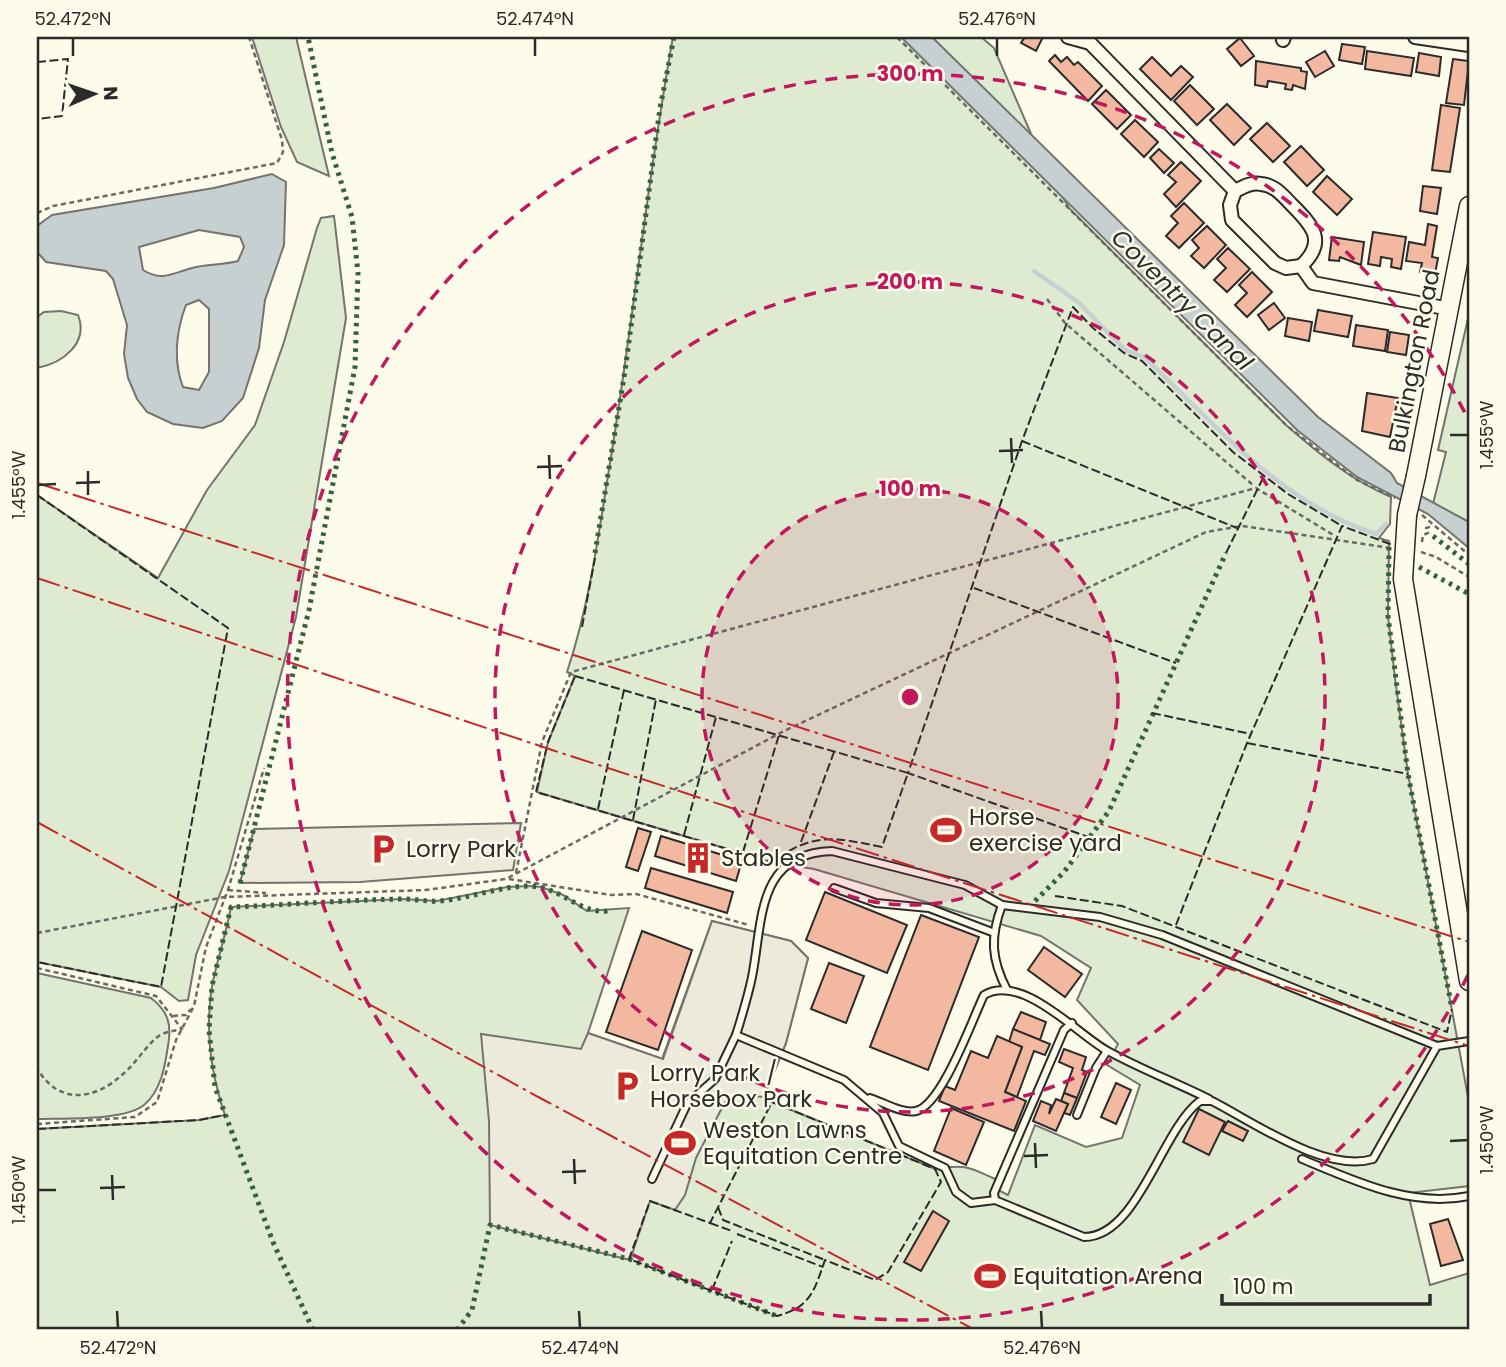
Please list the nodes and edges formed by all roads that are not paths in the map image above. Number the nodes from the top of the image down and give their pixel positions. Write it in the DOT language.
graph roads {
  1 [pos="1068,37"];
  2 [pos="1415,37"];
  3 [pos="1469,45"];
  4 [pos="1235,191"];
  5 [pos="1469,206"];
  6 [pos="1301,266"];
  7 [pos="1450,309"];
  8 [pos="834,888"];
  9 [pos="1002,905"];
  10 [pos="992,932"];
  11 [pos="1469,981"];
  12 [pos="1007,990"];
  13 [pos="1072,1023"];
  14 [pos="736,1035"];
  15 [pos="1469,1041"];
  16 [pos="1437,1046"];
  17 [pos="1107,1051"];
  18 [pos="868,1097"];
  19 [pos="1212,1101"];
  20 [pos="1077,1115"];
  21 [pos="1302,1159"];
  22 [pos="652,1179"];
  23 [pos="1469,1195"];
  24 [pos="995,1200"];
  1 -- 4 [label="street"];
  2 -- 3 [label="street"];
  4 -- 6 [label="street"];
  4 -- 6 [label="street"];
  5 -- 7 [label="main road, Bulkington Road"];
  6 -- 7 [label="street"];
  7 -- 11 [label="main road, Bulkington Road, bridge"];
  8 -- 10 [label="lane"];
  9 -- 10 [label="lane"];
  9 -- 14 [label="lane"];
  9 -- 16 [label="lane"];
  10 -- 12 [label="lane"];
  12 -- 13 [label="lane"];
  12 -- 18 [label="lane"];
  13 -- 17 [label="lane"];
  13 -- 24 [label="lane"];
  14 -- 18 [label="lane"];
  14 -- 22 [label="lane"];
  15 -- 16 [label="lane"];
  16 -- 19 [label="lane"];
  17 -- 19 [label="lane"];
  17 -- 20 [label="lane"];
  18 -- 24 [label="lane"];
  19 -- 24 [label="lane"];
  21 -- 23 [label="lane"];
}
